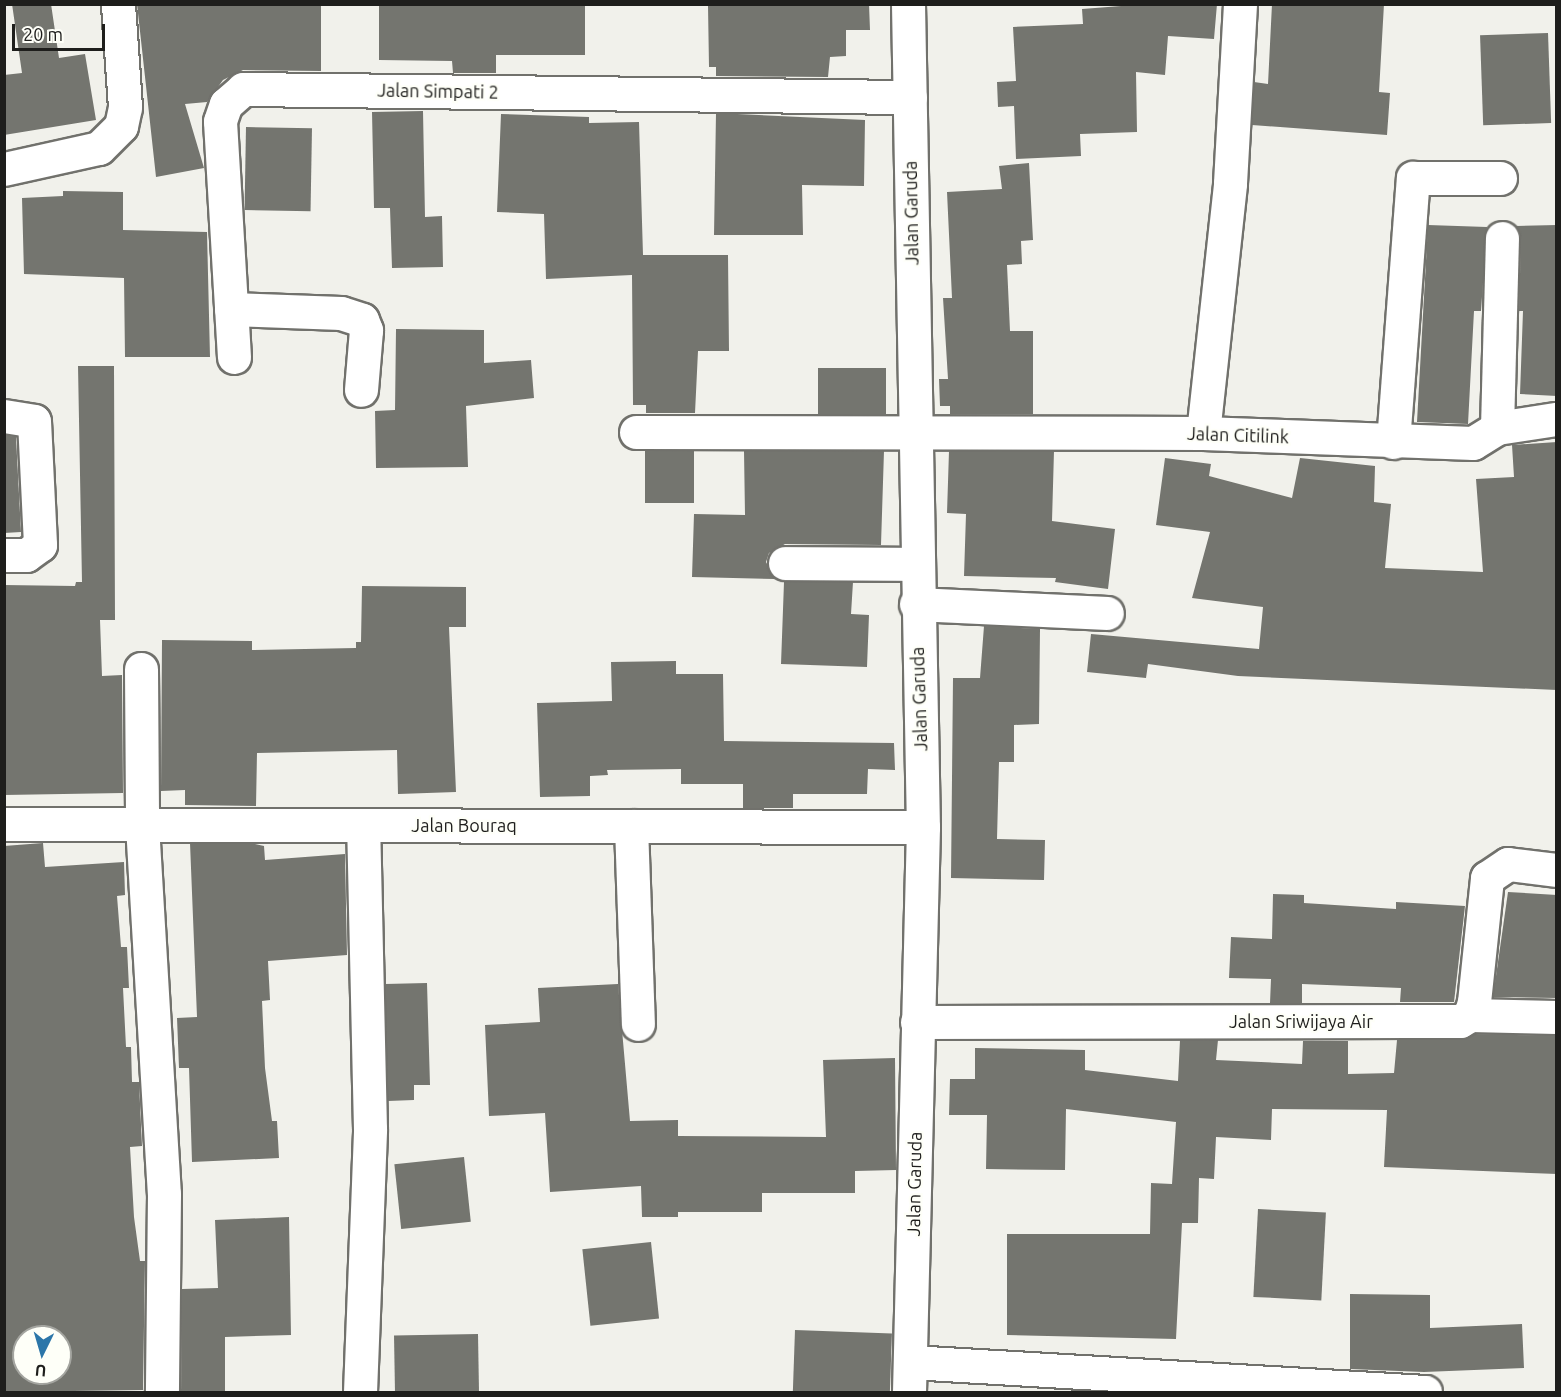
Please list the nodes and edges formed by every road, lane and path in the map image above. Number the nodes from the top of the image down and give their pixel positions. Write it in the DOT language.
graph roads {
  1 [pos="118,4"];
  2 [pos="908,4"];
  3 [pos="1240,4"];
  4 [pos="910,97"];
  5 [pos="4,169"];
  6 [pos="1500,178"];
  7 [pos="1502,238"];
  8 [pos="231,309"];
  9 [pos="234,357"];
  10 [pos="361,390"];
  11 [pos="4,416"];
  12 [pos="1557,419"];
  13 [pos="1497,428"];
  14 [pos="914,429"];
  15 [pos="636,432"];
  16 [pos="1203,433"];
  17 [pos="1393,442"];
  18 [pos="4,555"];
  19 [pos="785,562"];
  20 [pos="915,564"];
  21 [pos="916,604"];
  22 [pos="1107,613"];
  23 [pos="141,669"];
  24 [pos="4,824"];
  25 [pos="142,825"];
  26 [pos="363,825"];
  27 [pos="631,826"];
  28 [pos="923,826"];
  29 [pos="1557,870"];
  30 [pos="1470,1015"];
  31 [pos="1557,1017"];
  32 [pos="917,1022"];
  33 [pos="638,1024"];
  34 [pos="909,1377"];
  35 [pos="162,1392"];
  36 [pos="360,1392"];
  37 [pos="1425,1392"];
  1 -- 5 [label="street"];
  2 -- 4 [label="street, Jalan Garuda"];
  3 -- 16 [label="street"];
  4 -- 8 [label="street, Jalan Simpati 2"];
  4 -- 14 [label="street, Jalan Garuda"];
  6 -- 17 [label="street"];
  7 -- 13 [label="street"];
  8 -- 9 [label="street, Jalan Simpati 2"];
  8 -- 10 [label="street"];
  11 -- 18 [label="street"];
  12 -- 13 [label="street, Jalan Citilink"];
  13 -- 17 [label="street, Jalan Citilink"];
  14 -- 15 [label="street, Jalan Citilink"];
  14 -- 16 [label="street, Jalan Citilink"];
  14 -- 20 [label="street, Jalan Garuda"];
  16 -- 17 [label="street, Jalan Citilink"];
  19 -- 20 [label="street"];
  20 -- 21 [label="street, Jalan Garuda"];
  21 -- 22 [label="street"];
  21 -- 28 [label="street, Jalan Garuda"];
  23 -- 25 [label="street"];
  24 -- 25 [label="street, Jalan Bouraq"];
  25 -- 26 [label="street, Jalan Bouraq"];
  25 -- 35 [label="street"];
  26 -- 27 [label="street, Jalan Bouraq"];
  26 -- 36 [label="street"];
  27 -- 28 [label="street, Jalan Bouraq"];
  27 -- 33 [label="street"];
  28 -- 32 [label="street, Jalan Garuda"];
  29 -- 30 [label="street"];
  30 -- 31 [label="street, Jalan Sriwijaya Air"];
  30 -- 32 [label="street, Jalan Sriwijaya Air"];
  32 -- 34 [label="street, Jalan Garuda"];
  34 -- 37 [label="street"];
}
